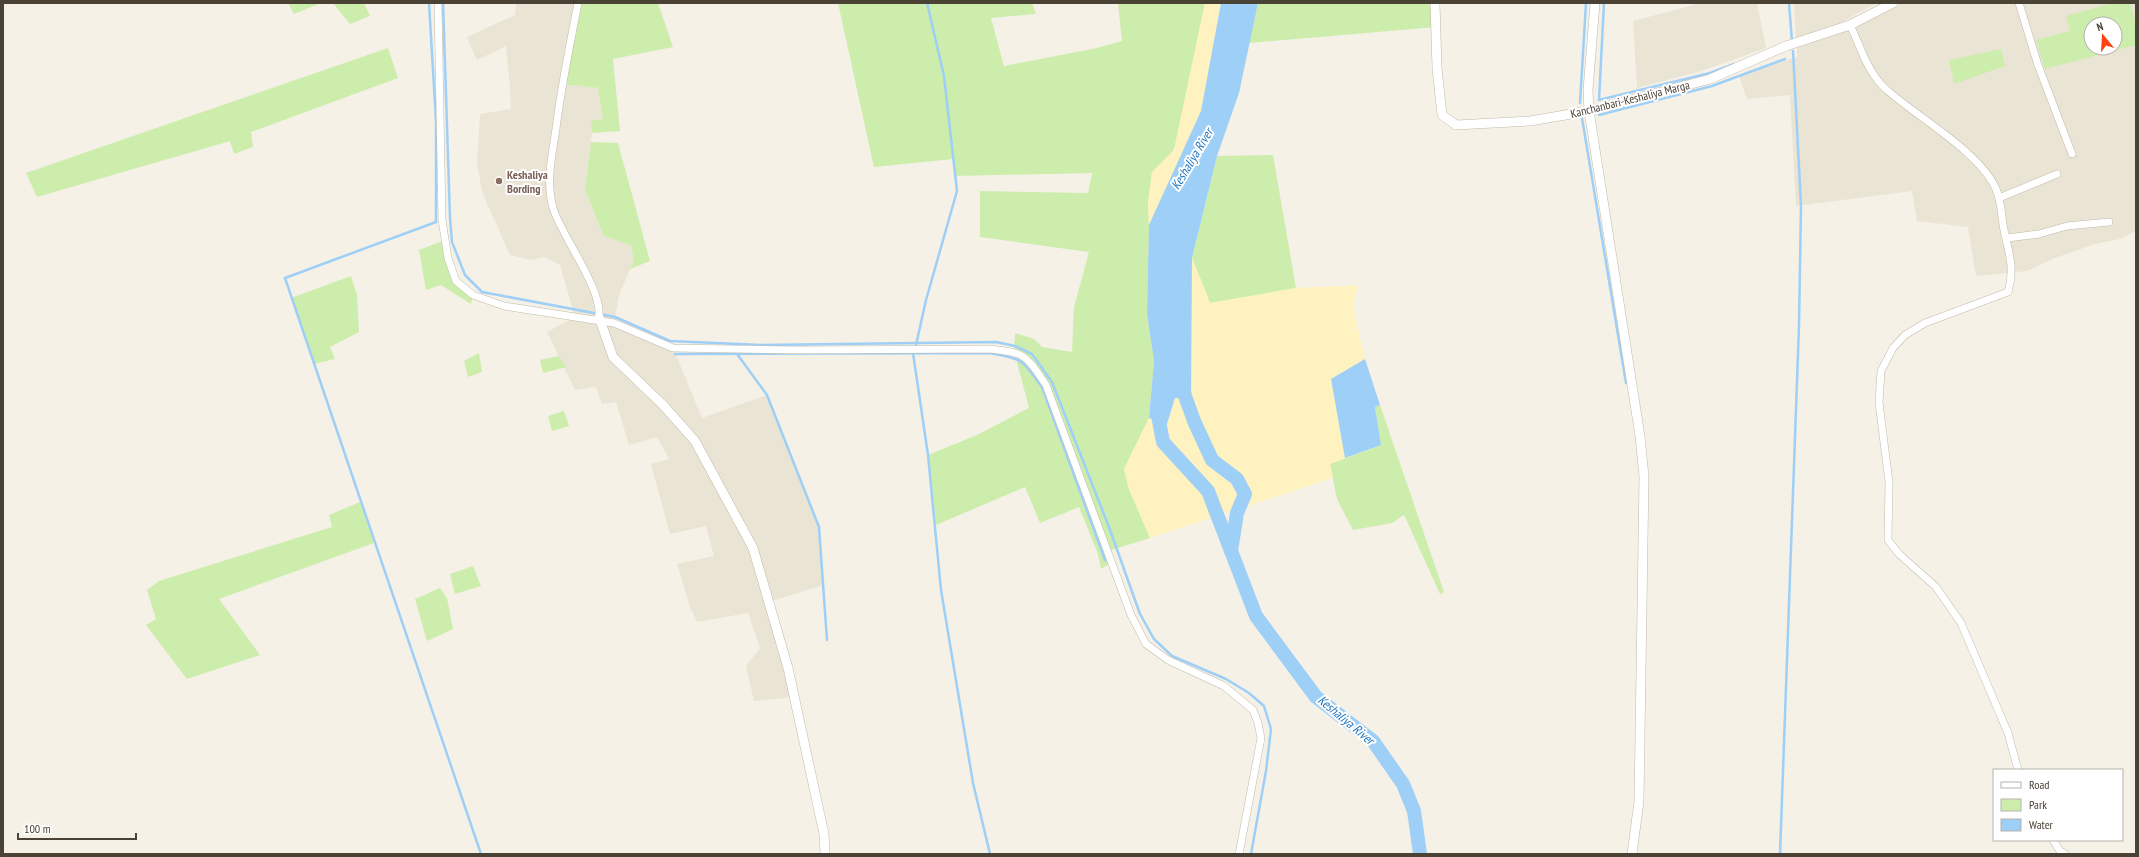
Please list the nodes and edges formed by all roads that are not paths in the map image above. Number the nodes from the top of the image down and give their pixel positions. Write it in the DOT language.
graph roads {
  1 [pos="438,3"];
  2 [pos="578,3"];
  3 [pos="1436,3"];
  4 [pos="1595,3"];
  5 [pos="1893,3"];
  6 [pos="2019,3"];
  7 [pos="1850,25"];
  8 [pos="1589,112"];
  9 [pos="2072,154"];
  10 [pos="2057,174"];
  11 [pos="1999,198"];
  12 [pos="2109,222"];
  13 [pos="2007,238"];
  14 [pos="599,316"];
  15 [pos="2018,769"];
  16 [pos="2054,841"];
  17 [pos="825,854"];
  18 [pos="1239,854"];
  19 [pos="1632,854"];
  20 [pos="2065,854"];
  1 -- 14 [label="street"];
  2 -- 14 [label="street"];
  3 -- 8 [label="street, Kanchanbari-Keshaliya Marga"];
  4 -- 8 [label="street"];
  5 -- 7 [label="street, Kanchanbari-Keshaliya Marga"];
  6 -- 9 [label="street"];
  7 -- 8 [label="street, Kanchanbari-Keshaliya Marga"];
  7 -- 11 [label="street"];
  8 -- 19 [label="street"];
  10 -- 11 [label="street"];
  11 -- 13 [label="street"];
  12 -- 13 [label="street"];
  13 -- 15 [label="street"];
  14 -- 17 [label="street"];
  14 -- 18 [label="street"];
  16 -- 20 [label="street"];
}
